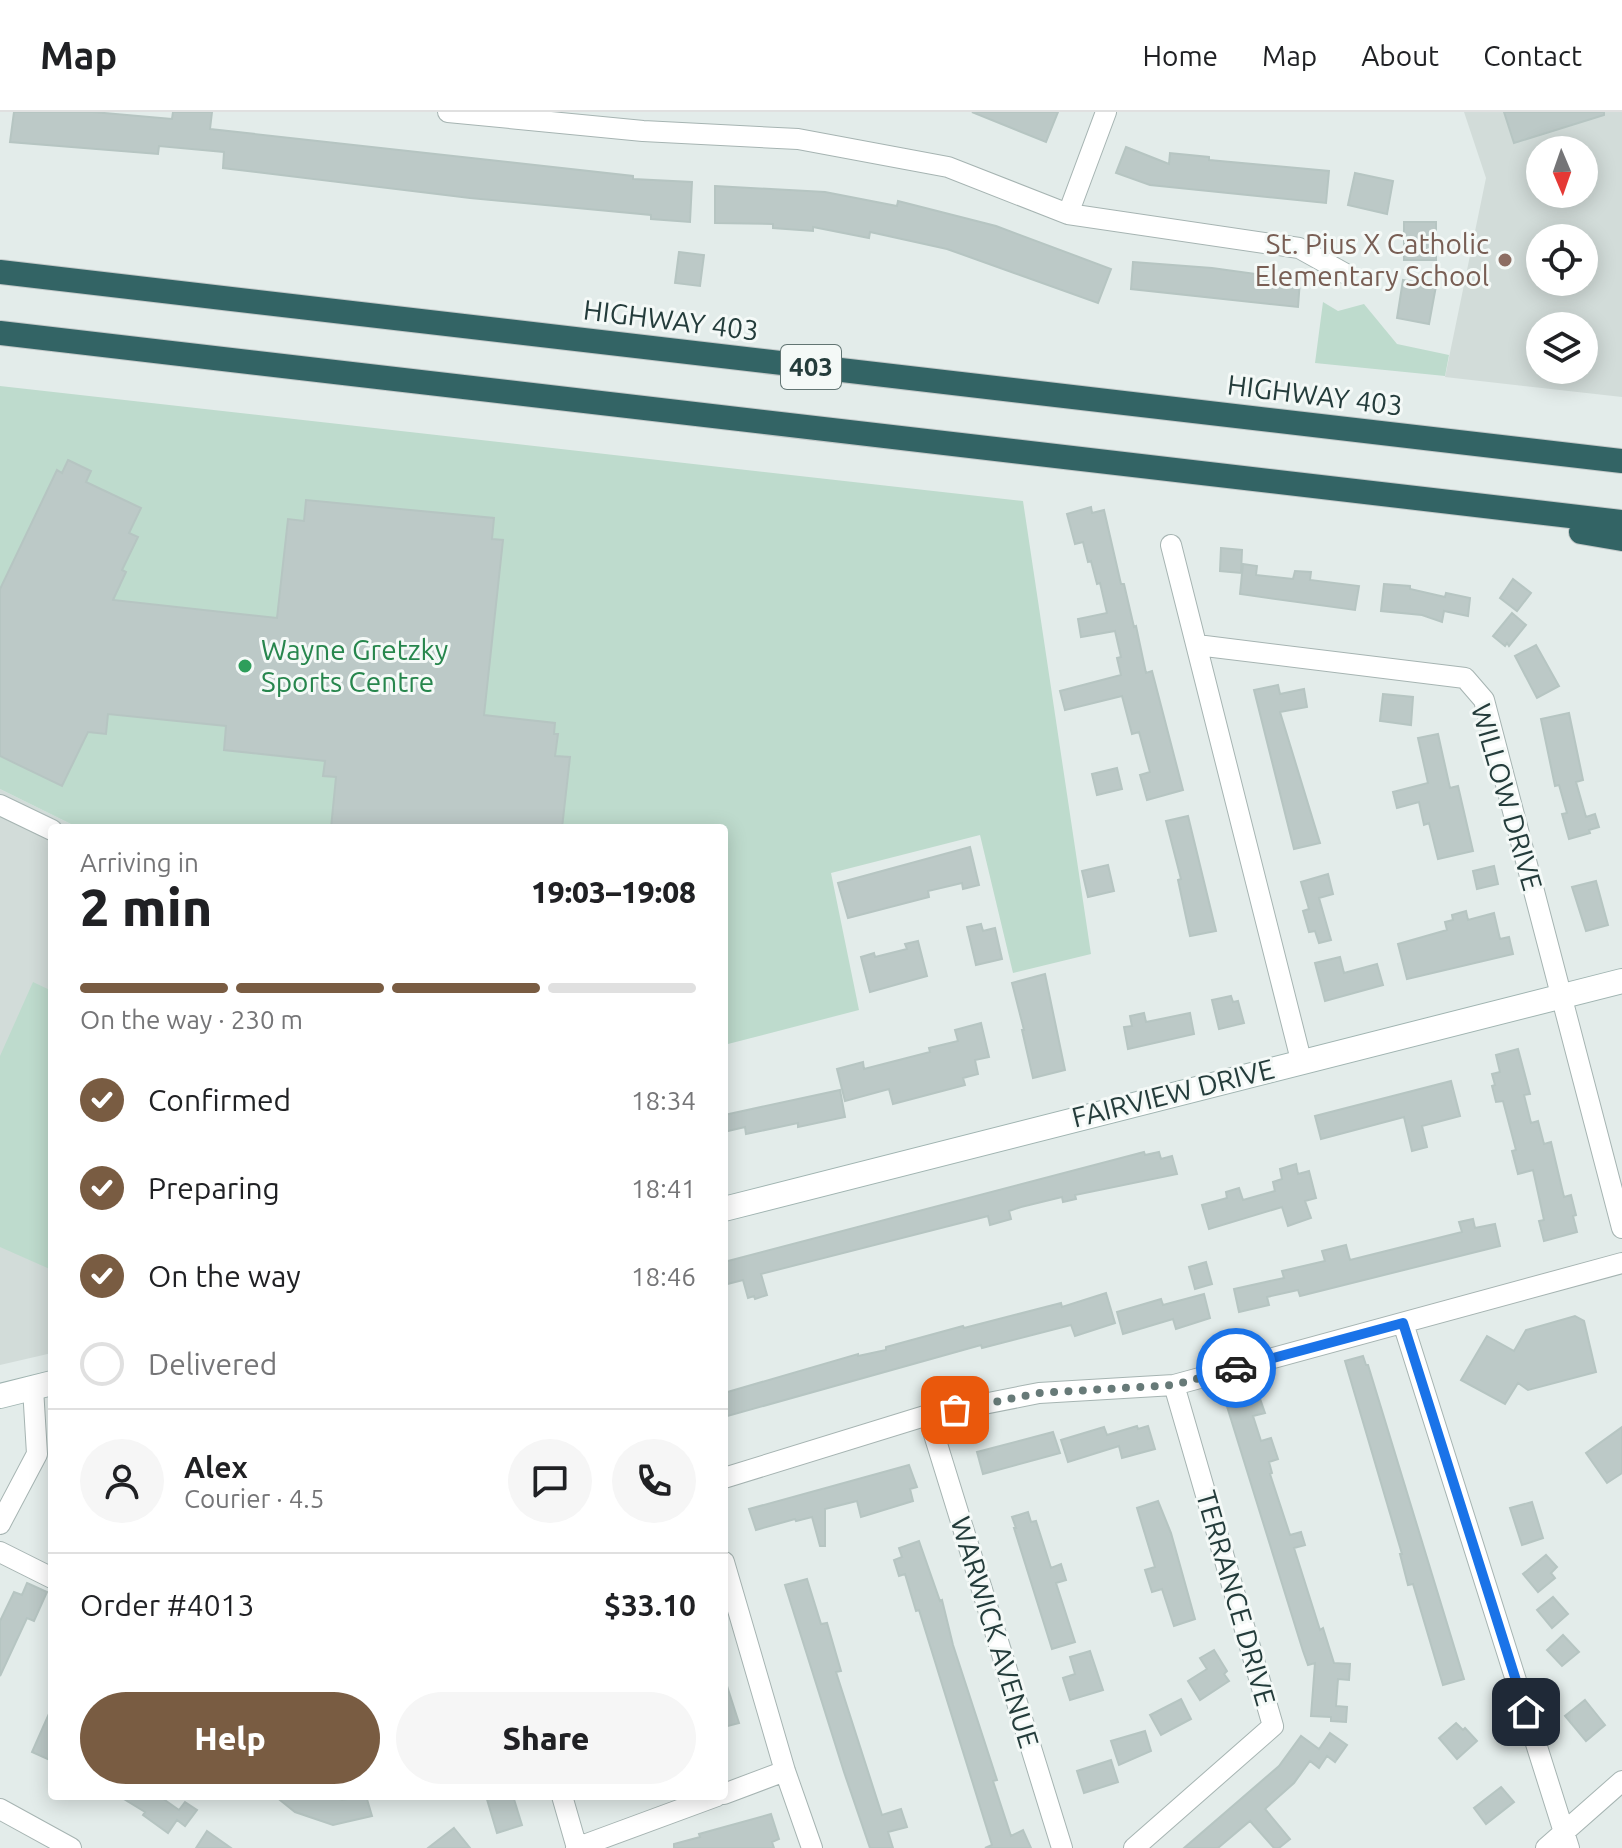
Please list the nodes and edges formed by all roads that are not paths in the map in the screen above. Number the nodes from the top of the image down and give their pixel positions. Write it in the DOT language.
graph roads {
  1 [pos="448,112"];
  2 [pos="1106,112"];
  3 [pos="643,121"];
  4 [pos="1068,214"];
  5 [pos="0,272"];
  6 [pos="1344,273"];
  7 [pos="0,333"];
  8 [pos="1480,445"];
  9 [pos="1622,446"];
  10 [pos="1622,461"];
  11 [pos="1399,496"];
  12 [pos="1622,522"];
  13 [pos="1622,539"];
  14 [pos="1171,545"];
  15 [pos="1197,645"];
  16 [pos="0,805"];
  17 [pos="48,828"];
  18 [pos="1622,981"];
  19 [pos="1562,996"];
  20 [pos="1301,1060"];
  21 [pos="728,1208"];
  22 [pos="1622,1228"];
  23 [pos="1622,1263"];
  24 [pos="1403,1323"];
  25 [pos="1174,1385"];
  26 [pos="42,1386"];
  27 [pos="0,1396"];
  28 [pos="928,1415"];
  29 [pos="728,1477"];
  30 [pos="0,1524"];
  31 [pos="0,1552"];
  32 [pos="48,1576"];
  33 [pos="728,1576"];
  34 [pos="785,1771"];
  35 [pos="1622,1781"];
  36 [pos="728,1792"];
  37 [pos="563,1800"];
  38 [pos="706,1800"];
  39 [pos="0,1809"];
  40 [pos="1567,1840"];
  41 [pos="71,1848"];
  42 [pos="576,1848"];
  43 [pos="812,1848"];
  44 [pos="1062,1848"];
  45 [pos="1134,1848"];
  46 [pos="1546,1848"];
  1 -- 3 [label="street"];
  2 -- 4 [label="street"];
  3 -- 4 [label="street"];
  4 -- 6 [label="street"];
  5 -- 8 [label="highway, HIGHWAY 403 / 403"];
  7 -- 11 [label="highway, 403"];
  8 -- 9 [label="highway"];
  8 -- 10 [label="highway, HIGHWAY 403 / 403"];
  11 -- 12 [label="highway, 403"];
  11 -- 13 [label="highway"];
  14 -- 15 [label="street"];
  15 -- 19 [label="street, WILLOW DRIVE"];
  15 -- 20 [label="street"];
  16 -- 17 [label="street"];
  18 -- 19 [label="main road, FAIRVIEW DRIVE"];
  19 -- 20 [label="main road, FAIRVIEW DRIVE"];
  19 -- 22 [label="street, WILLOW DRIVE"];
  20 -- 21 [label="main road, FAIRVIEW DRIVE"];
  23 -- 24 [label="street"];
  24 -- 25 [label="street"];
  24 -- 40 [label="street"];
  25 -- 28 [label="street"];
  25 -- 45 [label="street, TERRANCE DRIVE"];
  26 -- 27 [label="main road"];
  26 -- 30 [label="street"];
  28 -- 29 [label="street"];
  28 -- 44 [label="street, WARWICK AVENUE"];
  31 -- 32 [label="street"];
  33 -- 34 [label="street"];
  34 -- 36 [label="street"];
  34 -- 43 [label="street"];
  35 -- 40 [label="street"];
  37 -- 42 [label="street"];
  38 -- 42 [label="street"];
  39 -- 41 [label="street"];
  40 -- 46 [label="street"];
}
